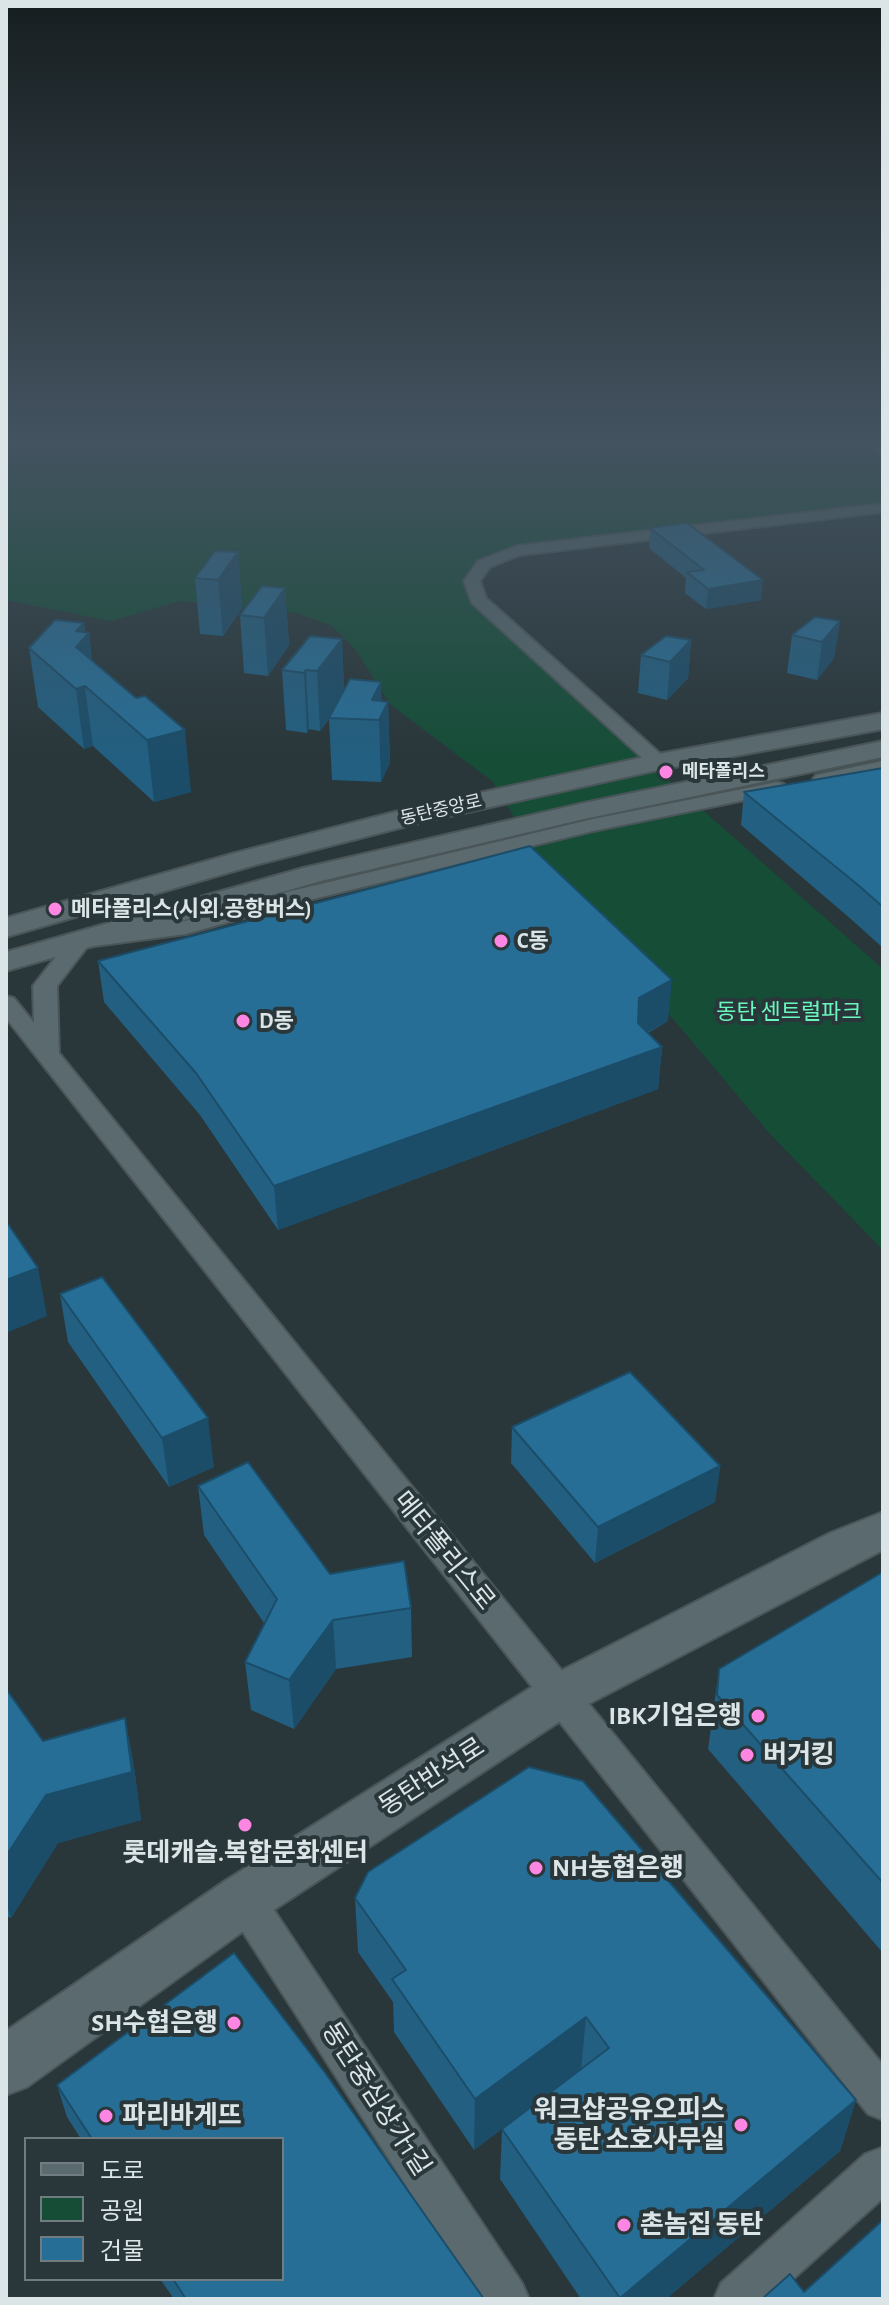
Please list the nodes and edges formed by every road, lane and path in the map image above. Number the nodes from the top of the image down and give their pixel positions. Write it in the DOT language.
graph roads {
  1 [pos="557,546"];
  2 [pos="883,721"];
  3 [pos="883,749"];
  4 [pos="658,762"];
  5 [pos="883,767"];
  6 [pos="6,928"];
  7 [pos="80,941"];
  8 [pos="6,962"];
  9 [pos="6,1003"];
  10 [pos="47,1055"];
  11 [pos="883,1530"];
  12 [pos="560,1695"];
  13 [pos="244,1899"];
  14 [pos="6,2066"];
  15 [pos="883,2099"];
  16 [pos="881,2170"];
  17 [pos="506,2299"];
  18 [pos="737,2299"];
  1 -- 4 [label="street"];
  2 -- 4 [label="street, 동탄중앙로"];
  3 -- 7 [label="street, 동탄중앙로"];
  4 -- 6 [label="street, 동탄중앙로"];
  5 -- 7 [label="street, 동탄중앙로"];
  7 -- 8 [label="street, 동탄중앙로"];
  7 -- 10 [label="street"];
  9 -- 10 [label="street, 메타폴리스로"];
  10 -- 12 [label="street, 메타폴리스로"];
  11 -- 12 [label="street, 동탄반석로"];
  12 -- 13 [label="street, 동탄반석로"];
  12 -- 15 [label="street, 메타폴리스로"];
  13 -- 14 [label="street, 동탄반석로"];
  13 -- 17 [label="street, 동탄중심상가1길"];
  16 -- 18 [label="street"];
}
